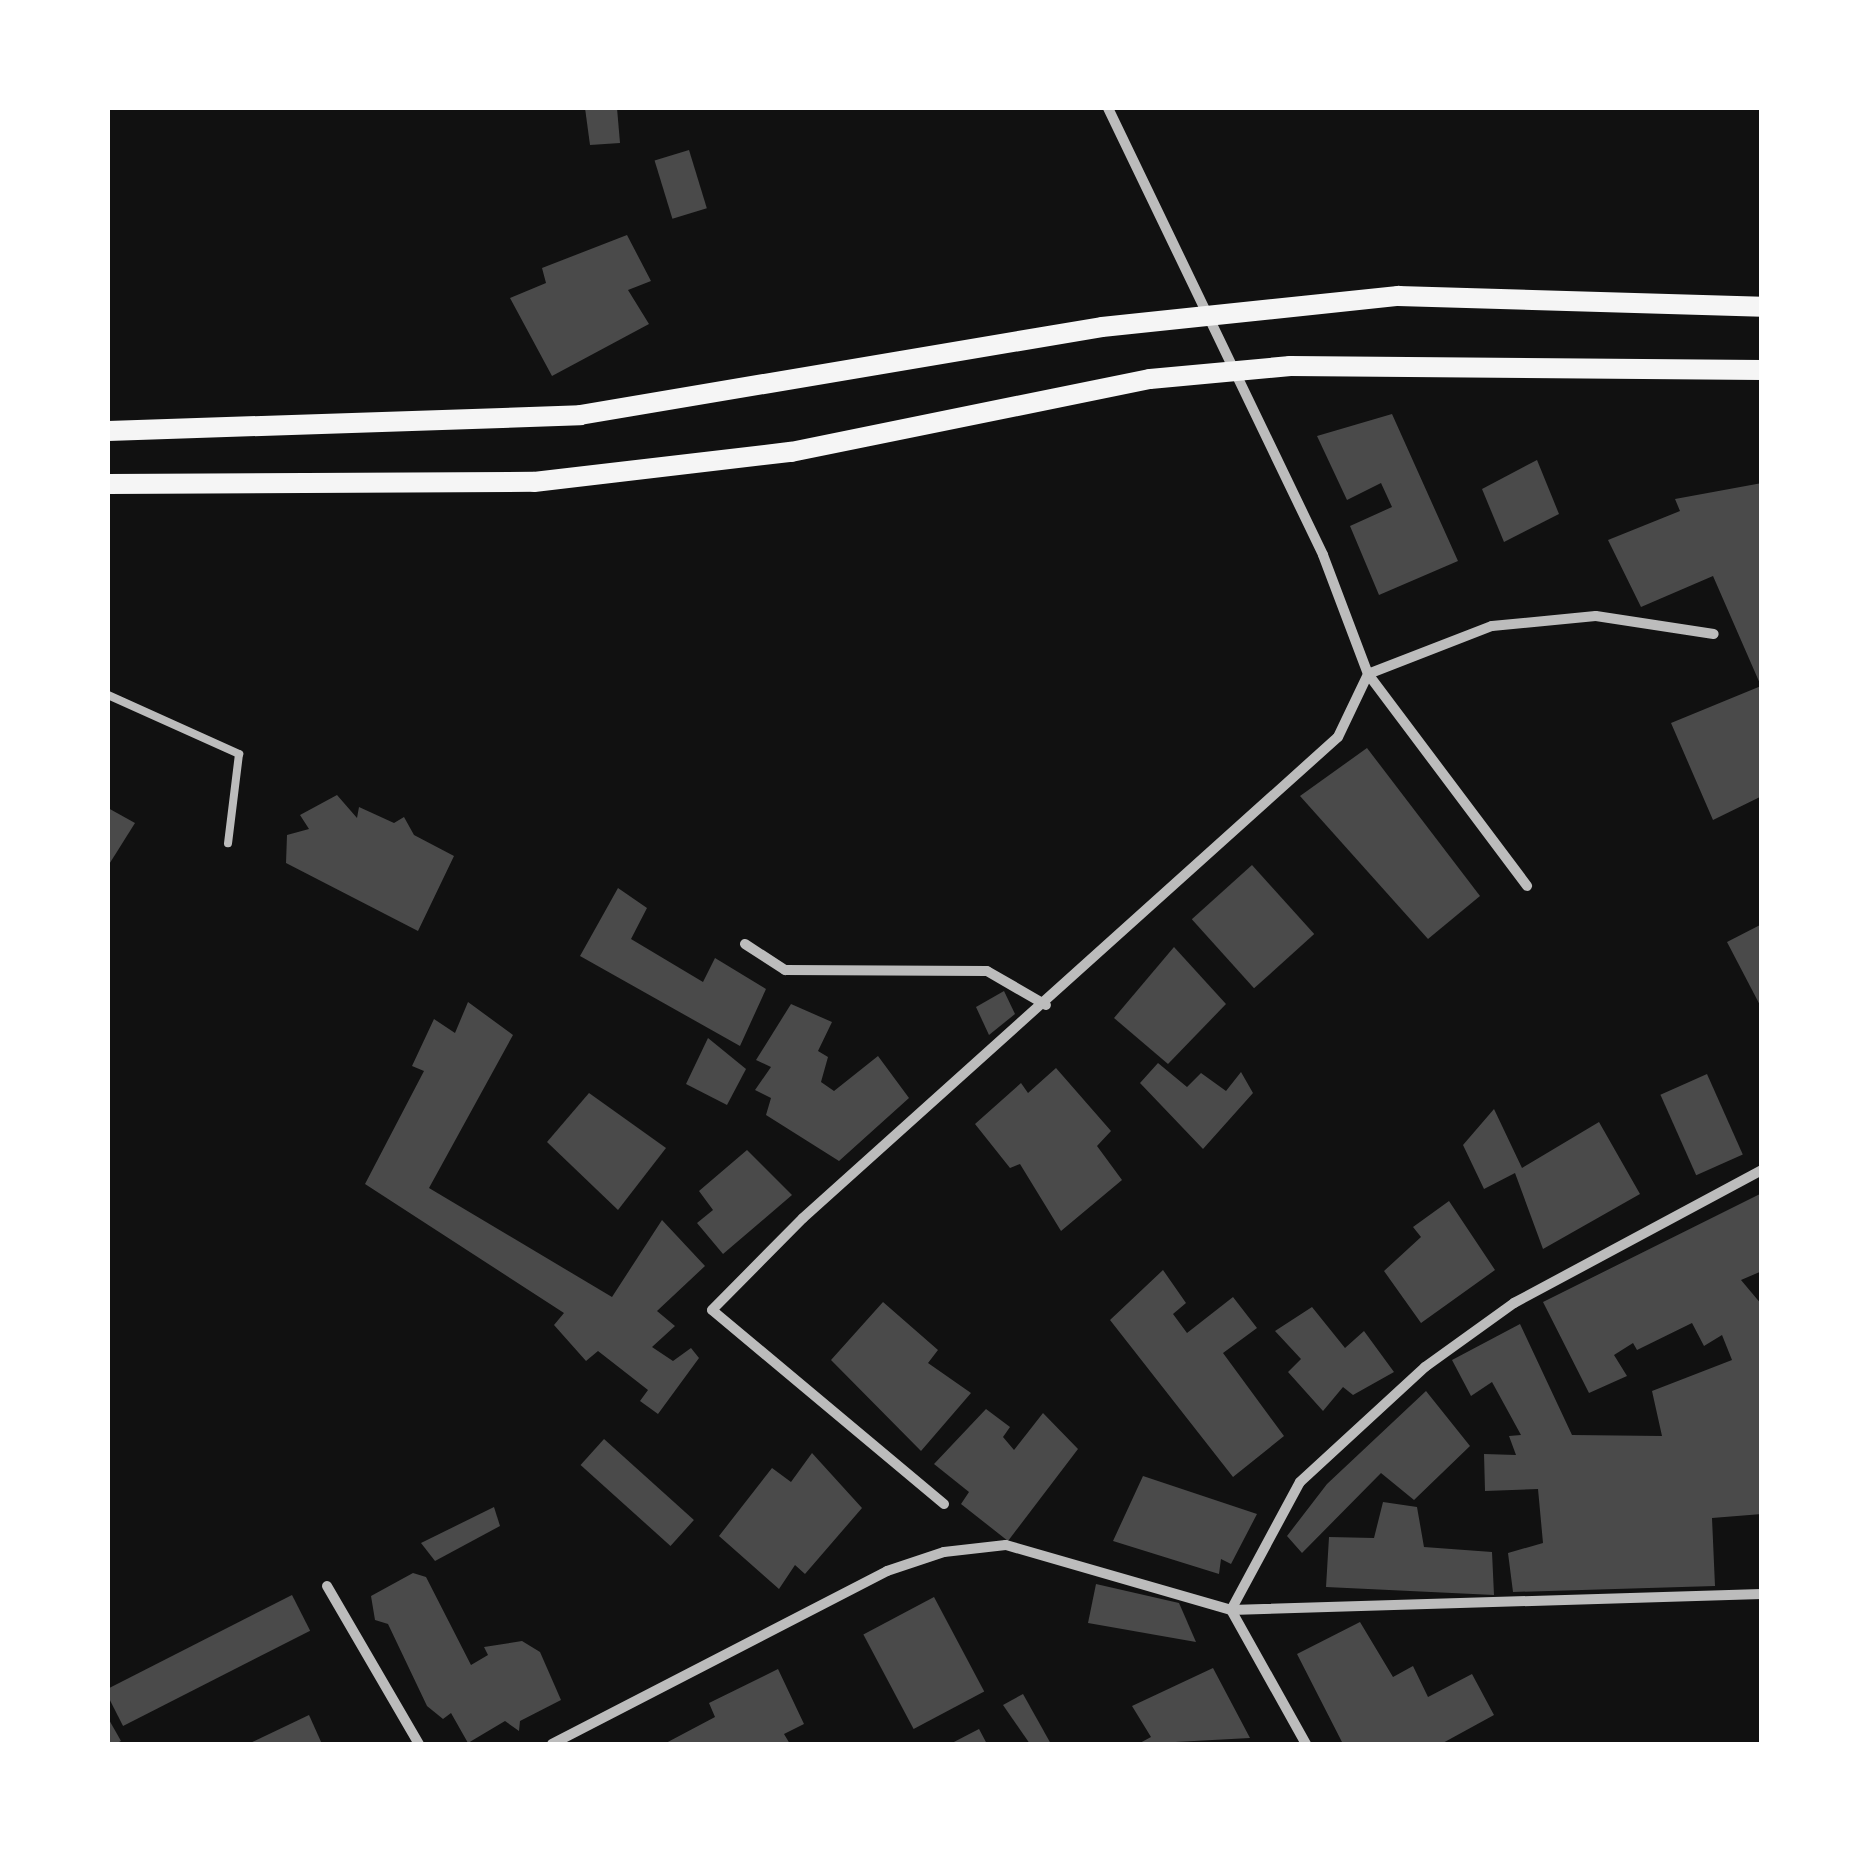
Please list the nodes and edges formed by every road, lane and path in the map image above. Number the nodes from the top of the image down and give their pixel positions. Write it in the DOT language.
graph roads {
  1 [pos="1108,108"];
  2 [pos="1762,308"];
  3 [pos="1762,370"];
  4 [pos="108,431"];
  5 [pos="108,484"];
  6 [pos="1714,634"];
  7 [pos="1368,674"];
  8 [pos="108,695"];
  9 [pos="228,842"];
  10 [pos="1528,886"];
  11 [pos="745,944"];
  12 [pos="1046,1005"];
  13 [pos="1762,1170"];
  14 [pos="944,1504"];
  15 [pos="327,1586"];
  16 [pos="1762,1594"];
  17 [pos="1231,1610"];
  18 [pos="419,1744"];
  19 [pos="552,1744"];
  20 [pos="1306,1744"];
  1 -- 7 [label="street"];
  2 -- 4 [label="main road"];
  3 -- 5 [label="main road"];
  6 -- 7 [label="street"];
  7 -- 10 [label="street"];
  7 -- 12 [label="street"];
  8 -- 9 [label="lane"];
  11 -- 12 [label="street"];
  12 -- 14 [label="street"];
  13 -- 17 [label="street"];
  15 -- 18 [label="street"];
  16 -- 17 [label="street"];
  17 -- 19 [label="street"];
  17 -- 20 [label="street"];
}
